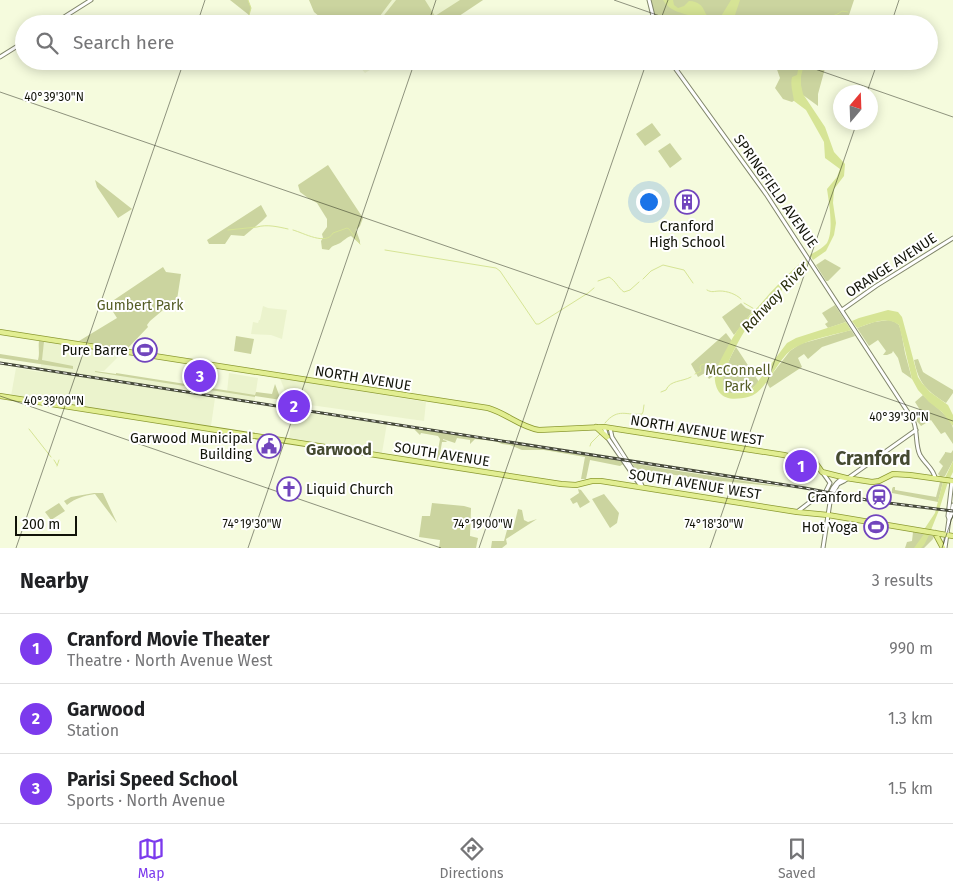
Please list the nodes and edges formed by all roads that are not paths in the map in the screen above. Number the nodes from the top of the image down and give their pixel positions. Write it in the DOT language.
graph roads {
  1 [pos="91,0"];
  2 [pos="649,0"];
  3 [pos="67,15"];
  4 [pos="653,15"];
  5 [pos="15,48"];
  6 [pos="0,57"];
  7 [pos="676,70"];
  8 [pos="953,238"];
  9 [pos="842,310"];
  10 [pos="0,332"];
  11 [pos="0,396"];
  12 [pos="595,427"];
  13 [pos="604,427"];
  14 [pos="610,428"];
  15 [pos="916,430"];
  16 [pos="607,437"];
  17 [pos="822,472"];
  18 [pos="846,478"];
  19 [pos="932,478"];
  20 [pos="636,479"];
  21 [pos="952,481"];
  22 [pos="589,482"];
  23 [pos="631,486"];
  24 [pos="643,488"];
  25 [pos="825,494"];
  26 [pos="831,496"];
  27 [pos="953,505"];
  28 [pos="797,512"];
  29 [pos="828,515"];
  30 [pos="949,519"];
  31 [pos="934,533"];
  32 [pos="947,535"];
  33 [pos="953,536"];
  34 [pos="823,548"];
  35 [pos="944,548"];
  1 -- 3 [label="street"];
  2 -- 4 [label="street"];
  5 -- 6 [label="street"];
  7 -- 9 [label="street, SPRINGFIELD AVENUE"];
  8 -- 9 [label="street, ORANGE AVENUE"];
  9 -- 15 [label="street, SPRINGFIELD AVENUE"];
  10 -- 12 [label="main road, NORTH AVENUE"];
  11 -- 22 [label="main road, SOUTH AVENUE"];
  12 -- 13 [label="main road, NORTH AVENUE"];
  12 -- 16 [label="main road"];
  13 -- 14 [label="main road, NORTH AVENUE WEST"];
  13 -- 16 [label="street"];
  14 -- 17 [label="main road, NORTH AVENUE WEST"];
  14 -- 24 [label="street"];
  15 -- 18 [label="street"];
  15 -- 19 [label="street, SPRINGFIELD AVENUE"];
  16 -- 20 [label="street"];
  17 -- 18 [label="main road"];
  17 -- 25 [label="street"];
  18 -- 19 [label="main road"];
  18 -- 26 [label="street"];
  19 -- 21 [label="main road"];
  20 -- 23 [label="main road"];
  20 -- 24 [label="street"];
  21 -- 30 [label="street"];
  22 -- 23 [label="main road, SOUTH AVENUE WEST"];
  23 -- 24 [label="main road, SOUTH AVENUE WEST"];
  24 -- 28 [label="main road, SOUTH AVENUE WEST"];
  25 -- 26 [label="street"];
  25 -- 28 [label="street"];
  26 -- 29 [label="street"];
  27 -- 30 [label="street"];
  28 -- 29 [label="main road, SOUTH AVENUE WEST"];
  29 -- 31 [label="main road, SOUTH AVENUE WEST"];
  29 -- 34 [label="street"];
  30 -- 32 [label="street"];
  31 -- 32 [label="main road, SOUTH AVENUE WEST"];
  31 -- 35 [label="main road"];
  32 -- 33 [label="main road, SOUTH AVENUE WEST"];
  32 -- 35 [label="street"];
}
